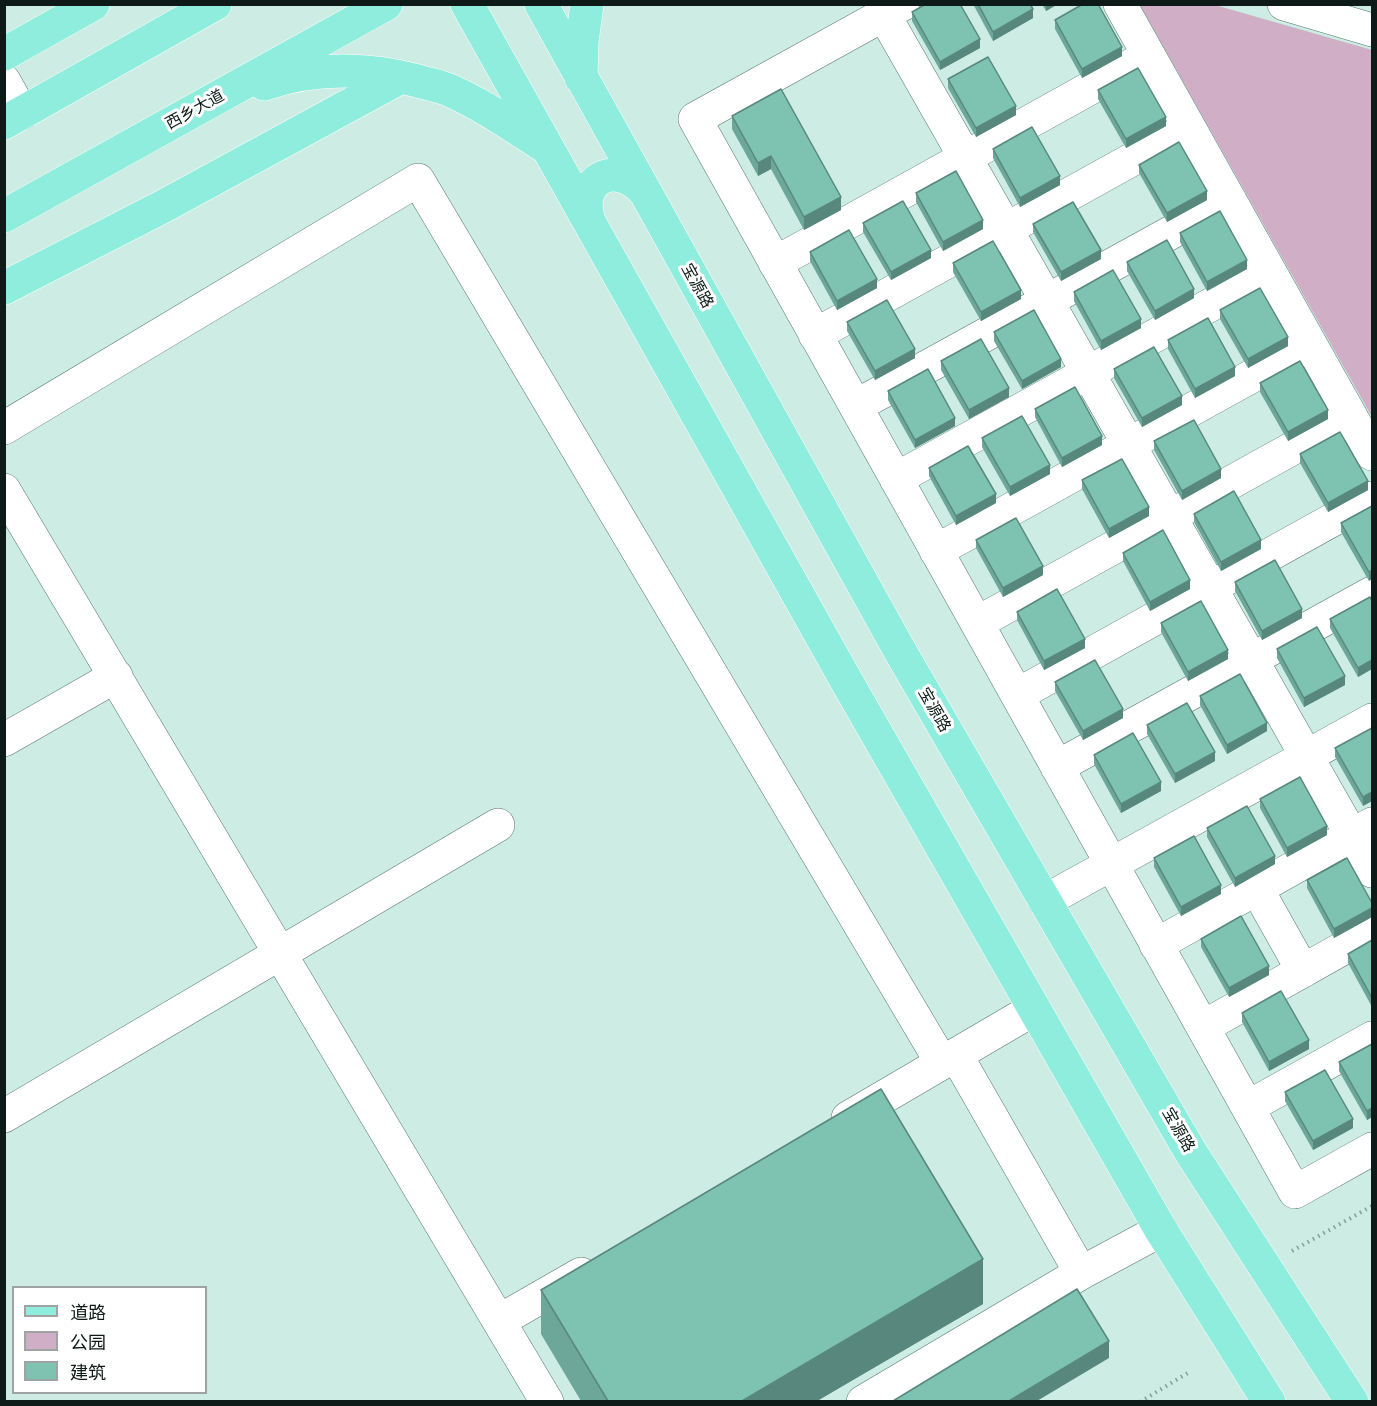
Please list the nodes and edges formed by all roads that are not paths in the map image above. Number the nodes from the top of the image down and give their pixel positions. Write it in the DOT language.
graph roads {
  1 [pos="93,4"];
  2 [pos="186,4"];
  3 [pos="215,4"];
  4 [pos="386,4"];
  5 [pos="467,4"];
  6 [pos="541,4"];
  7 [pos="587,4"];
  8 [pos="1120,4"];
  9 [pos="1284,4"];
  10 [pos="893,10"];
  11 [pos="1372,30"];
  12 [pos="150,41"];
  13 [pos="4,54"];
  14 [pos="1148,56"];
  15 [pos="401,76"];
  16 [pos="581,78"];
  17 [pos="4,81"];
  18 [pos="206,103"];
  19 [pos="10,117"];
  20 [pos="1189,128"];
  21 [pos="549,149"];
  22 [pos="965,158"];
  23 [pos="645,192"];
  24 [pos="1230,200"];
  25 [pos="17,209"];
  26 [pos="589,222"];
  27 [pos="1006,229"];
  28 [pos="4,231"];
  29 [pos="775,263"];
  30 [pos="1270,272"];
  31 [pos="4,288"];
  32 [pos="1047,301"];
  33 [pos="816,335"];
  34 [pos="1310,344"];
  35 [pos="1088,372"];
  36 [pos="856,406"];
  37 [pos="1351,416"];
  38 [pos="4,428"];
  39 [pos="1129,444"];
  40 [pos="1372,454"];
  41 [pos="896,478"];
  42 [pos="4,489"];
  43 [pos="1372,498"];
  44 [pos="1170,516"];
  45 [pos="936,551"];
  46 [pos="1211,587"];
  47 [pos="1372,592"];
  48 [pos="977,623"];
  49 [pos="1251,659"];
  50 [pos="116,676"];
  51 [pos="1017,695"];
  52 [pos="1372,720"];
  53 [pos="4,740"];
  54 [pos="1307,757"];
  55 [pos="1057,767"];
  56 [pos="498,825"];
  57 [pos="1362,830"];
  58 [pos="1112,865"];
  59 [pos="1372,871"];
  60 [pos="1257,889"];
  61 [pos="1045,901"];
  62 [pos="1372,932"];
  63 [pos="1156,945"];
  64 [pos="280,953"];
  65 [pos="1303,971"];
  66 [pos="1034,1009"];
  67 [pos="1203,1027"];
  68 [pos="1372,1038"];
  69 [pos="949,1059"];
  70 [pos="1248,1107"];
  71 [pos="4,1116"];
  72 [pos="820,1134"];
  73 [pos="1372,1149"];
  74 [pos="1161,1230"];
  75 [pos="603,1261"];
  76 [pos="1081,1273"];
  77 [pos="499,1321"];
  78 [pos="547,1401"];
  79 [pos="863,1401"];
  80 [pos="1269,1401"];
  81 [pos="1352,1401"];
  1 -- 13 [label="main road"];
  2 -- 12 [label="main road"];
  3 -- 12 [label="main road"];
  4 -- 18 [label="main road, 西乡大道"];
  5 -- 21 [label="main road"];
  6 -- 16 [label="main road, 宝源路"];
  7 -- 16 [label="main road"];
  8 -- 14 [label="street"];
  9 -- 11 [label="street"];
  10 -- 22 [label="street"];
  10 -- 29 [label="street"];
  12 -- 19 [label="main road"];
  14 -- 20 [label="street"];
  14 -- 22 [label="street"];
  15 -- 18 [label="main road"];
  15 -- 21 [label="main road"];
  15 -- 31 [label="main road"];
  16 -- 23 [label="main road, 宝源路"];
  17 -- 19 [label="street"];
  18 -- 25 [label="main road, 西乡大道"];
  20 -- 24 [label="street"];
  20 -- 27 [label="street"];
  21 -- 26 [label="main road"];
  22 -- 27 [label="street"];
  22 -- 29 [label="street"];
  23 -- 26 [label="main road"];
  23 -- 61 [label="main road, 宝源路"];
  24 -- 30 [label="street"];
  24 -- 32 [label="street"];
  25 -- 28 [label="street"];
  26 -- 66 [label="main road"];
  27 -- 32 [label="street"];
  27 -- 33 [label="street"];
  29 -- 33 [label="street"];
  30 -- 34 [label="street"];
  30 -- 35 [label="street"];
  32 -- 35 [label="street"];
  32 -- 36 [label="street"];
  33 -- 36 [label="street"];
  34 -- 37 [label="street"];
  34 -- 39 [label="street"];
  35 -- 39 [label="street"];
  35 -- 41 [label="street"];
  36 -- 41 [label="street"];
  37 -- 40 [label="street"];
  37 -- 44 [label="street"];
  38 -- 69 [label="street"];
  39 -- 44 [label="street"];
  39 -- 45 [label="street"];
  41 -- 45 [label="street"];
  42 -- 50 [label="street"];
  43 -- 46 [label="street"];
  44 -- 46 [label="street"];
  44 -- 48 [label="street"];
  45 -- 48 [label="street"];
  46 -- 49 [label="street"];
  46 -- 51 [label="street"];
  47 -- 49 [label="street"];
  48 -- 51 [label="street"];
  49 -- 54 [label="street"];
  49 -- 55 [label="street"];
  50 -- 53 [label="street"];
  50 -- 64 [label="street"];
  51 -- 55 [label="street"];
  52 -- 54 [label="street"];
  54 -- 57 [label="street"];
  54 -- 58 [label="street"];
  55 -- 58 [label="street"];
  56 -- 64 [label="street"];
  57 -- 59 [label="street"];
  57 -- 60 [label="street"];
  58 -- 61 [label="street"];
  58 -- 63 [label="street"];
  60 -- 63 [label="street"];
  60 -- 65 [label="street"];
  61 -- 81 [label="main road, 宝源路"];
  62 -- 65 [label="street"];
  63 -- 67 [label="street"];
  64 -- 71 [label="street"];
  64 -- 77 [label="street"];
  65 -- 67 [label="street"];
  66 -- 69 [label="street"];
  66 -- 74 [label="main road"];
  67 -- 70 [label="street"];
  68 -- 70 [label="street"];
  69 -- 72 [label="street"];
  69 -- 76 [label="street"];
  70 -- 73 [label="street"];
  74 -- 76 [label="street"];
  74 -- 80 [label="main road"];
  75 -- 77 [label="street"];
  76 -- 79 [label="street"];
  77 -- 78 [label="street"];
}
